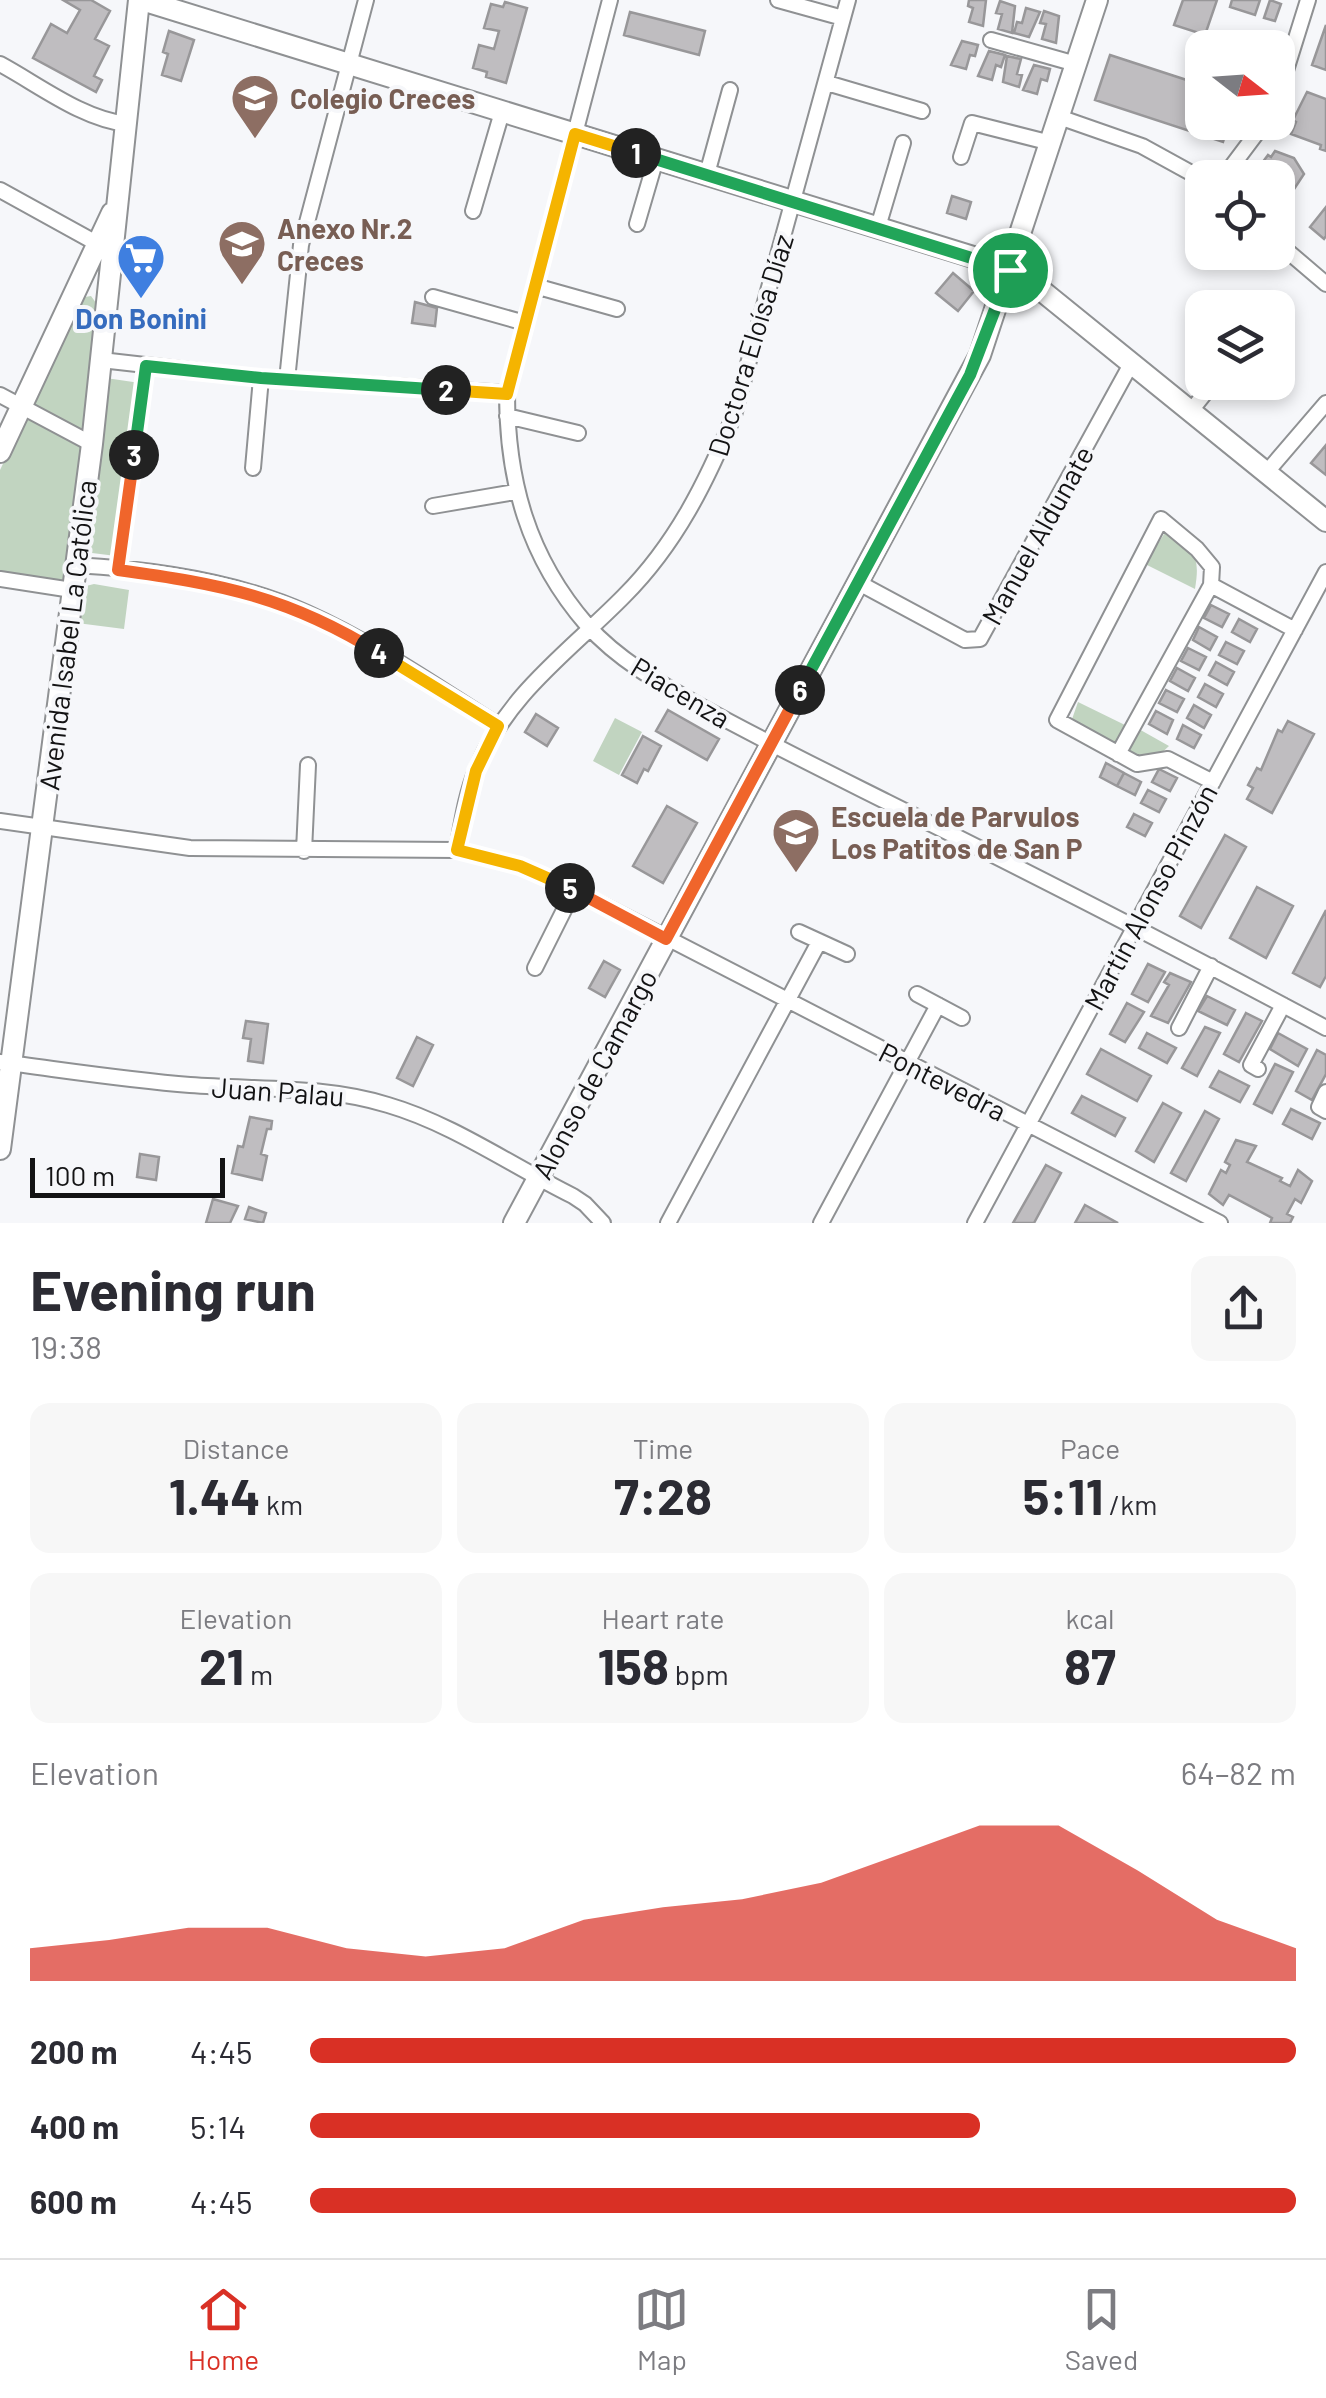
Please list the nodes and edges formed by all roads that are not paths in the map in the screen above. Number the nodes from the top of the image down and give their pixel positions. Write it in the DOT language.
graph roads {
  1 [pos="140,0"];
  2 [pos="366,0"];
  3 [pos="610,0"];
  4 [pos="778,0"];
  5 [pos="848,0"];
  6 [pos="1097,0"];
  7 [pos="1308,0"];
  8 [pos="843,18"];
  9 [pos="991,40"];
  10 [pos="1295,42"];
  11 [pos="0,64"];
  12 [pos="349,64"];
  13 [pos="1076,64"];
  14 [pos="827,83"];
  15 [pos="730,90"];
  16 [pos="502,112"];
  17 [pos="922,112"];
  18 [pos="1059,117"];
  19 [pos="126,124"];
  20 [pos="575,134"];
  21 [pos="903,143"];
  22 [pos="1050,143"];
  23 [pos="961,157"];
  24 [pos="656,159"];
  25 [pos="1185,170"];
  26 [pos="708,174"];
  27 [pos="0,190"];
  28 [pos="120,198"];
  29 [pos="793,201"];
  30 [pos="473,211"];
  31 [pos="637,224"];
  32 [pos="878,227"];
  33 [pos="98,244"];
  34 [pos="1295,257"];
  35 [pos="1308,267"];
  36 [pos="1326,269"];
  37 [pos="1010,270"];
  38 [pos="1326,284"];
  39 [pos="535,286"];
  40 [pos="433,297"];
  41 [pos="617,309"];
  42 [pos="525,322"];
  43 [pos="101,360"];
  44 [pos="1131,364"];
  45 [pos="146,366"];
  46 [pos="261,378"];
  47 [pos="287,380"];
  48 [pos="0,394"];
  49 [pos="507,394"];
  50 [pos="1200,400"];
  51 [pos="1326,403"];
  52 [pos="22,406"];
  53 [pos="1190,412"];
  54 [pos="507,416"];
  55 [pos="578,433"];
  56 [pos="92,444"];
  57 [pos="0,452"];
  58 [pos="253,468"];
  59 [pos="1266,473"];
  60 [pos="516,492"];
  61 [pos="434,506"];
  62 [pos="1326,521"];
  63 [pos="76,565"];
  64 [pos="118,570"];
  65 [pos="1326,572"];
  66 [pos="0,579"];
  67 [pos="859,582"];
  68 [pos="1211,585"];
  69 [pos="72,590"];
  70 [pos="590,628"];
  71 [pos="1295,630"];
  72 [pos="498,726"];
  73 [pos="771,744"];
  74 [pos="1118,754"];
  75 [pos="308,765"];
  76 [pos="1212,782"];
  77 [pos="0,821"];
  78 [pos="42,828"];
  79 [pos="304,850"];
  80 [pos="457,850"];
  81 [pos="574,890"];
  82 [pos="1135,926"];
  83 [pos="799,932"];
  84 [pos="666,939"];
  85 [pos="819,942"];
  86 [pos="846,954"];
  87 [pos="1212,966"];
  88 [pos="535,968"];
  89 [pos="917,994"];
  90 [pos="788,1002"];
  91 [pos="938,1005"];
  92 [pos="1283,1005"];
  93 [pos="962,1018"];
  94 [pos="1325,1024"];
  95 [pos="1178,1028"];
  96 [pos="6,1063"];
  97 [pos="909,1063"];
  98 [pos="1258,1069"];
  99 [pos="1326,1092"];
  100 [pos="1326,1111"];
  101 [pos="1028,1124"];
  102 [pos="0,1149"];
  103 [pos="538,1178"];
  104 [pos="514,1223"];
  105 [pos="602,1223"];
  106 [pos="668,1223"];
  107 [pos="822,1223"];
  108 [pos="975,1223"];
  109 [pos="1220,1223"];
  1 -- 12 [label="street"];
  1 -- 19 [label="street, Avenida Isabel La Católica"];
  2 -- 12 [label="street"];
  3 -- 20 [label="street, Piacenza"];
  4 -- 8 [label="street"];
  5 -- 8 [label="street, Doctora Eloísa Díaz"];
  6 -- 13 [label="street, Alonso de Camargo"];
  7 -- 10 [label="street"];
  8 -- 14 [label="street, Doctora Eloísa Díaz"];
  9 -- 13 [label="street"];
  11 -- 19 [label="street"];
  12 -- 16 [label="street"];
  12 -- 47 [label="street"];
  13 -- 18 [label="street, Alonso de Camargo"];
  14 -- 17 [label="street"];
  14 -- 29 [label="street, Doctora Eloísa Díaz"];
  15 -- 26 [label="street"];
  16 -- 20 [label="street"];
  16 -- 30 [label="street"];
  18 -- 22 [label="street, Alonso de Camargo"];
  18 -- 25 [label="street"];
  19 -- 28 [label="street, Avenida Isabel La Católica"];
  20 -- 24 [label="street"];
  20 -- 39 [label="street, Piacenza"];
  21 -- 32 [label="street"];
  22 -- 23 [label="street"];
  22 -- 37 [label="street, Alonso de Camargo"];
  24 -- 26 [label="street"];
  24 -- 31 [label="street"];
  26 -- 29 [label="street"];
  27 -- 33 [label="street"];
  28 -- 33 [label="street"];
  28 -- 43 [label="street, Avenida Isabel La Católica"];
  29 -- 32 [label="street"];
  29 -- 70 [label="street, Doctora Eloísa Díaz"];
  32 -- 37 [label="street"];
  33 -- 52 [label="street"];
  34 -- 35 [label="street"];
  35 -- 36 [label="street"];
  35 -- 38 [label="street"];
  37 -- 44 [label="street"];
  37 -- 67 [label="street, Alonso de Camargo"];
  39 -- 41 [label="street"];
  39 -- 42 [label="street, Piacenza"];
  40 -- 42 [label="street"];
  42 -- 49 [label="street, Piacenza"];
  43 -- 45 [label="street"];
  43 -- 56 [label="street, Avenida Isabel La Católica"];
  44 -- 53 [label="street"];
  44 -- 67 [label="street, Manuel Aldunate"];
  45 -- 46 [label="street"];
  45 -- 64 [label="street"];
  46 -- 47 [label="street"];
  46 -- 58 [label="street"];
  47 -- 49 [label="street"];
  48 -- 52 [label="street"];
  49 -- 54 [label="street, Piacenza"];
  50 -- 53 [label="street"];
  51 -- 59 [label="street"];
  52 -- 56 [label="street"];
  52 -- 57 [label="street"];
  53 -- 59 [label="street"];
  54 -- 55 [label="street"];
  54 -- 60 [label="street, Piacenza"];
  56 -- 63 [label="street, Avenida Isabel La Católica"];
  59 -- 62 [label="street"];
  60 -- 61 [label="street"];
  60 -- 70 [label="street, Piacenza"];
  63 -- 64 [label="street"];
  63 -- 69 [label="street, Avenida Isabel La Católica"];
  64 -- 72 [label="street"];
  65 -- 71 [label="street, Martín Alonso Pinzón"];
  66 -- 69 [label="street"];
  67 -- 73 [label="street, Alonso de Camargo"];
  68 -- 71 [label="street"];
  68 -- 74 [label="street"];
  68 -- 74 [label="street"];
  69 -- 78 [label="street, Avenida Isabel La Católica"];
  70 -- 72 [label="street, Doctora Eloísa Díaz"];
  70 -- 73 [label="street, Piacenza"];
  71 -- 76 [label="street, Martín Alonso Pinzón"];
  72 -- 80 [label="street, Doctora Eloísa Díaz"];
  73 -- 82 [label="street, Piacenza"];
  73 -- 84 [label="street, Alonso de Camargo"];
  74 -- 76 [label="street"];
  75 -- 79 [label="street"];
  76 -- 82 [label="street, Martín Alonso Pinzón"];
  77 -- 78 [label="street, Pontevedra"];
  78 -- 79 [label="street, Pontevedra"];
  78 -- 96 [label="street, Avenida Isabel La Católica"];
  79 -- 80 [label="street, Pontevedra"];
  80 -- 81 [label="street, Pontevedra"];
  81 -- 84 [label="street, Pontevedra"];
  81 -- 88 [label="street"];
  82 -- 87 [label="street, Piacenza"];
  82 -- 101 [label="street, Martín Alonso Pinzón"];
  83 -- 85 [label="street"];
  84 -- 90 [label="street, Pontevedra"];
  84 -- 103 [label="street, Alonso de Camargo"];
  85 -- 86 [label="street"];
  85 -- 90 [label="street"];
  87 -- 92 [label="street, Piacenza"];
  87 -- 95 [label="street"];
  89 -- 91 [label="street"];
  90 -- 97 [label="street, Pontevedra"];
  90 -- 106 [label="street"];
  91 -- 93 [label="street"];
  91 -- 97 [label="street"];
  92 -- 94 [label="street, Piacenza"];
  92 -- 98 [label="street"];
  96 -- 102 [label="street, Avenida Isabel La Católica"];
  96 -- 103 [label="street, Juan Palau"];
  97 -- 101 [label="street, Pontevedra"];
  97 -- 107 [label="street"];
  99 -- 100 [label="street"];
  101 -- 108 [label="street, Martín Alonso Pinzón"];
  101 -- 109 [label="street, Pontevedra"];
  103 -- 104 [label="street, Alonso de Camargo"];
  103 -- 105 [label="street, Juan Palau"];
}
